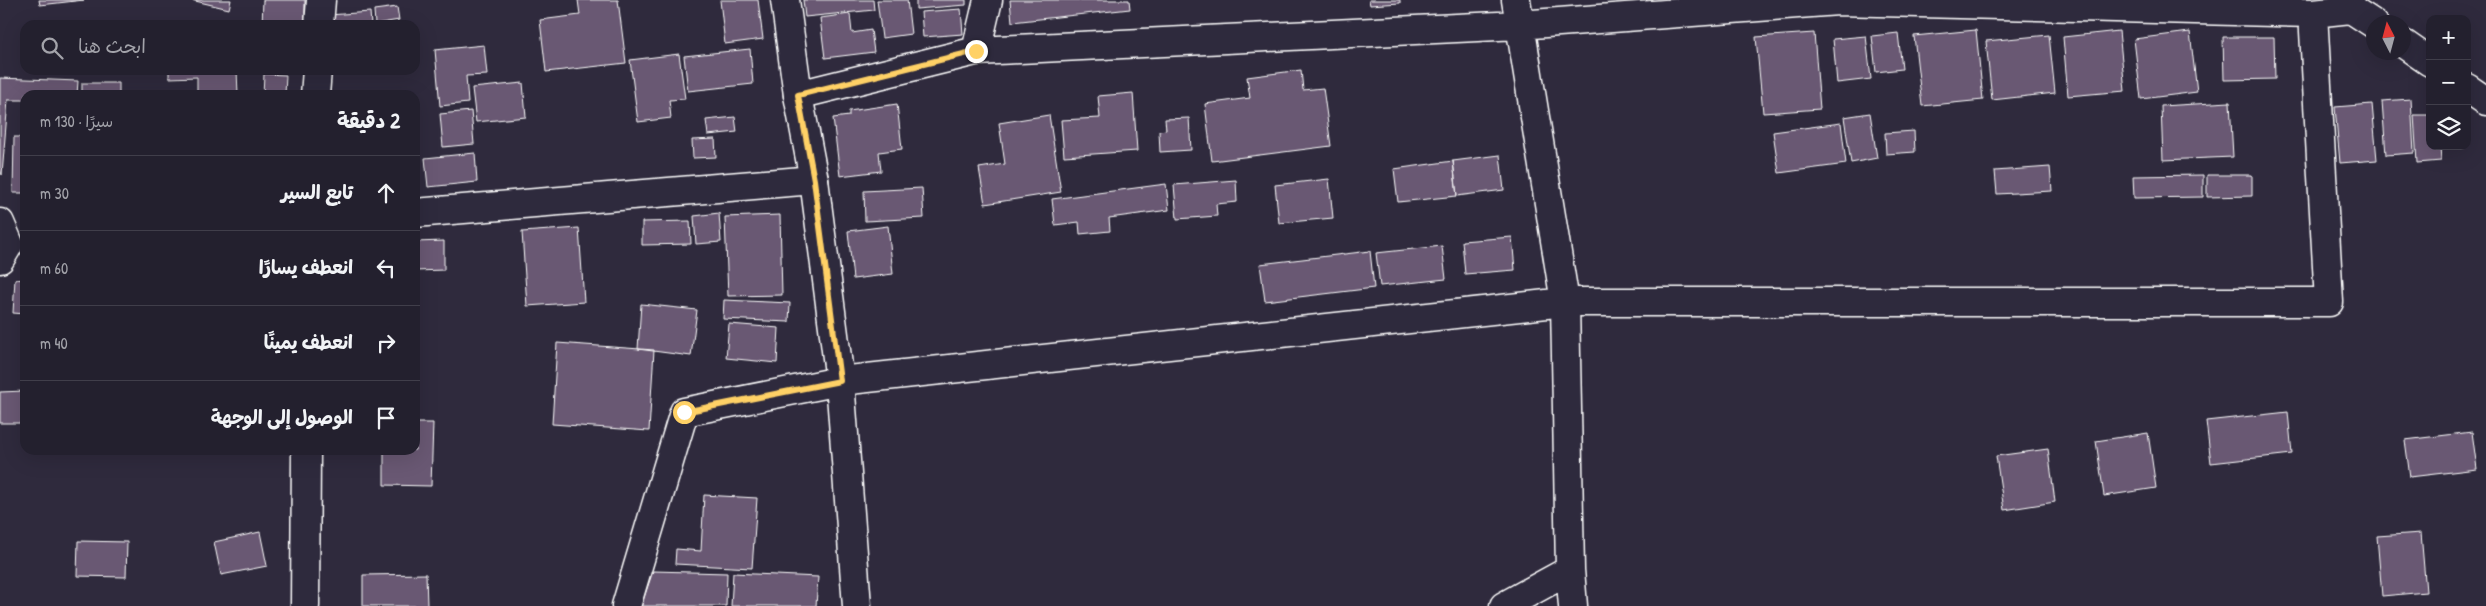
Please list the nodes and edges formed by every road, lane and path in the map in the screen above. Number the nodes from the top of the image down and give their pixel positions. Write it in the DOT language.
graph roads {
  1 [pos="321,0"];
  2 [pos="785,0"];
  3 [pos="988,0"];
  4 [pos="1838,0"];
  5 [pos="2350,4"];
  6 [pos="1517,13"];
  7 [pos="2313,13"];
  8 [pos="2366,17"];
  9 [pos="320,20"];
  10 [pos="2411,49"];
  11 [pos="976,51"];
  12 [pos="2427,60"];
  13 [pos="317,75"];
  14 [pos="315,90"];
  15 [pos="2471,91"];
  16 [pos="798,95"];
  17 [pos="2486,100"];
  18 [pos="814,180"];
  19 [pos="420,213"];
  20 [pos="1565,302"];
  21 [pos="840,381"];
  22 [pos="306,455"];
  23 [pos="1570,570"];
  24 [pos="305,606"];
  25 [pos="626,606"];
  26 [pos="857,606"];
  27 [pos="1504,606"];
  28 [pos="1573,606"];
  1 -- 9 [label="street"];
  2 -- 16 [label="street"];
  3 -- 11 [label="street"];
  4 -- 6 [label="street"];
  4 -- 7 [label="street"];
  5 -- 7 [label="street"];
  5 -- 8 [label="street"];
  6 -- 11 [label="street"];
  6 -- 20 [label="street"];
  7 -- 20 [label="street"];
  10 -- 12 [label="street"];
  11 -- 16 [label="street"];
  13 -- 14 [label="street"];
  15 -- 17 [label="street"];
  16 -- 18 [label="street"];
  18 -- 19 [label="street"];
  18 -- 21 [label="street"];
  20 -- 21 [label="street"];
  20 -- 23 [label="street"];
  21 -- 25 [label="street"];
  21 -- 26 [label="street"];
  22 -- 24 [label="street"];
  23 -- 27 [label="street"];
  23 -- 28 [label="street"];
}
